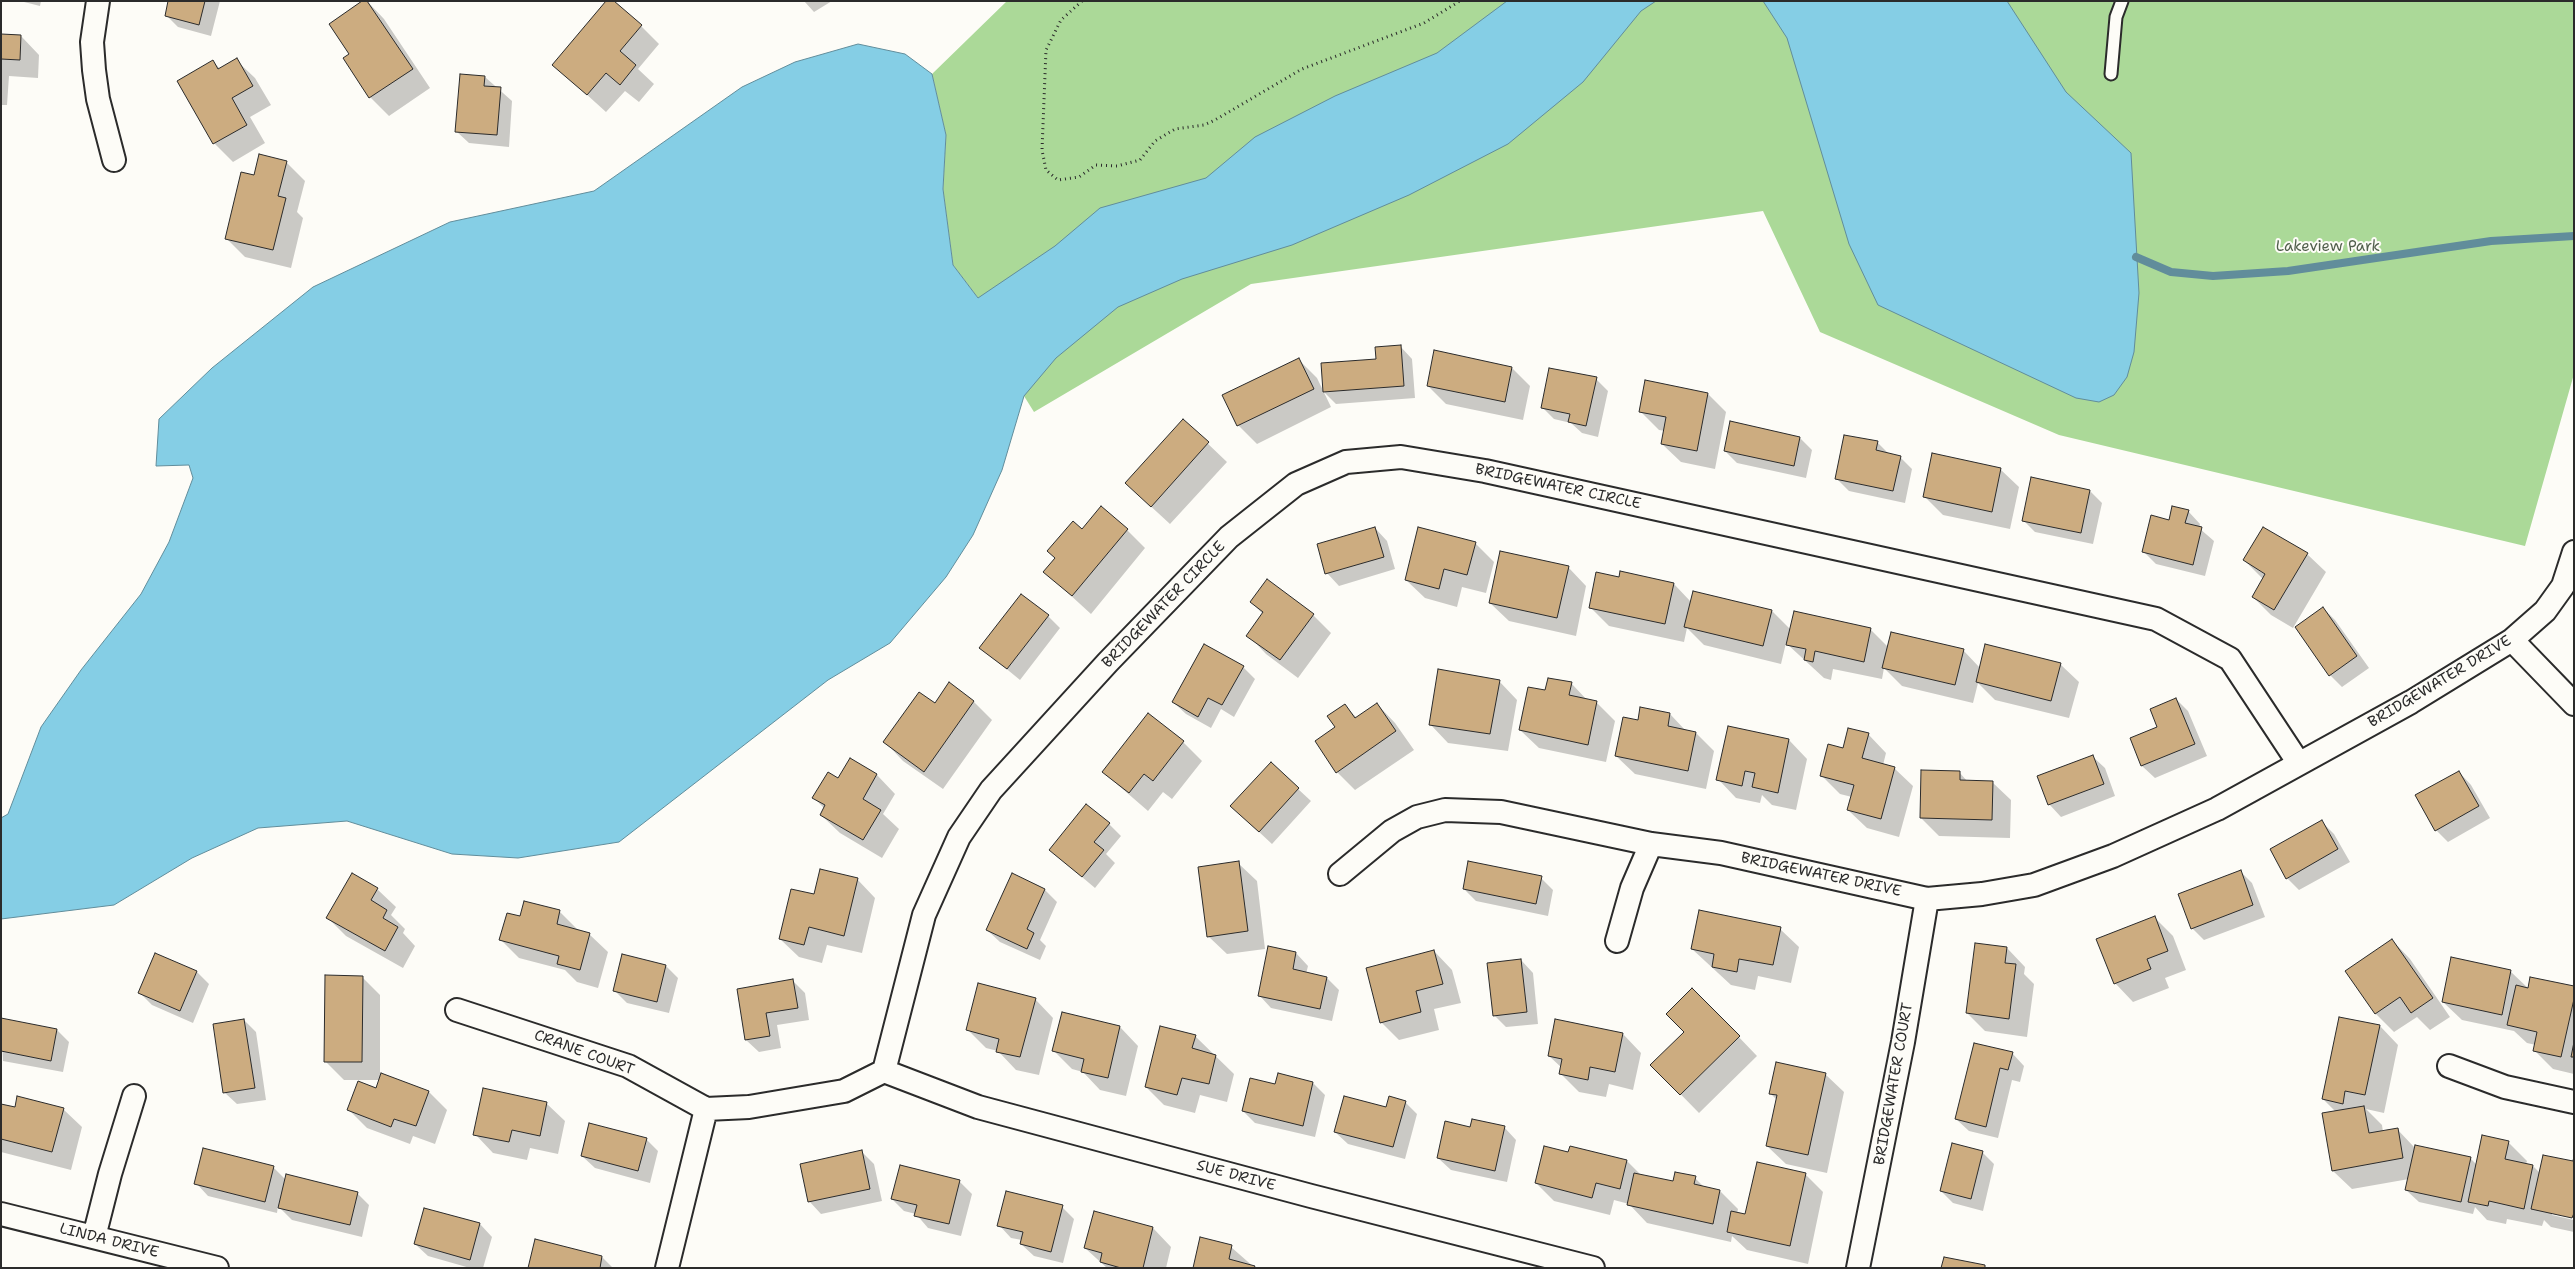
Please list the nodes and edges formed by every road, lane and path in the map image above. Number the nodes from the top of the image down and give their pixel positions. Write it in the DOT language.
graph roads {
  1 [pos="98,1"];
  2 [pos="1082,1"];
  3 [pos="1460,1"];
  4 [pos="2122,1"];
  5 [pos="2111,74"];
  6 [pos="114,160"];
  7 [pos="2574,552"];
  8 [pos="2512,640"];
  9 [pos="2574,704"];
  10 [pos="2298,762"];
  11 [pos="1651,844"];
  12 [pos="1340,874"];
  13 [pos="1927,898"];
  14 [pos="1617,941"];
  15 [pos="457,1010"];
  16 [pos="2450,1066"];
  17 [pos="884,1071"];
  18 [pos="134,1096"];
  19 [pos="2574,1102"];
  20 [pos="706,1109"];
  21 [pos="1,1214"];
  22 [pos="94,1237"];
  23 [pos="217,1268"];
  24 [pos="666,1268"];
  25 [pos="1593,1268"];
  26 [pos="1858,1268"];
  1 -- 6 [label="street"];
  2 -- 3 [label="path"];
  4 -- 5 [label="lane"];
  7 -- 8 [label="street, BRIDGEWATER DRIVE"];
  8 -- 9 [label="street"];
  8 -- 10 [label="street, BRIDGEWATER DRIVE"];
  10 -- 13 [label="street, BRIDGEWATER DRIVE"];
  10 -- 17 [label="street, BRIDGEWATER CIRCLE"];
  11 -- 12 [label="street, BRIDGEWATER DRIVE"];
  11 -- 13 [label="street, BRIDGEWATER DRIVE"];
  11 -- 14 [label="street"];
  13 -- 26 [label="street, BRIDGEWATER COURT"];
  15 -- 20 [label="street, CRANE COURT"];
  16 -- 19 [label="street"];
  17 -- 20 [label="street"];
  17 -- 25 [label="street, SUE DRIVE"];
  18 -- 22 [label="street"];
  20 -- 24 [label="street"];
  21 -- 22 [label="street, LINDA DRIVE"];
  22 -- 23 [label="street, LINDA DRIVE"];
}
